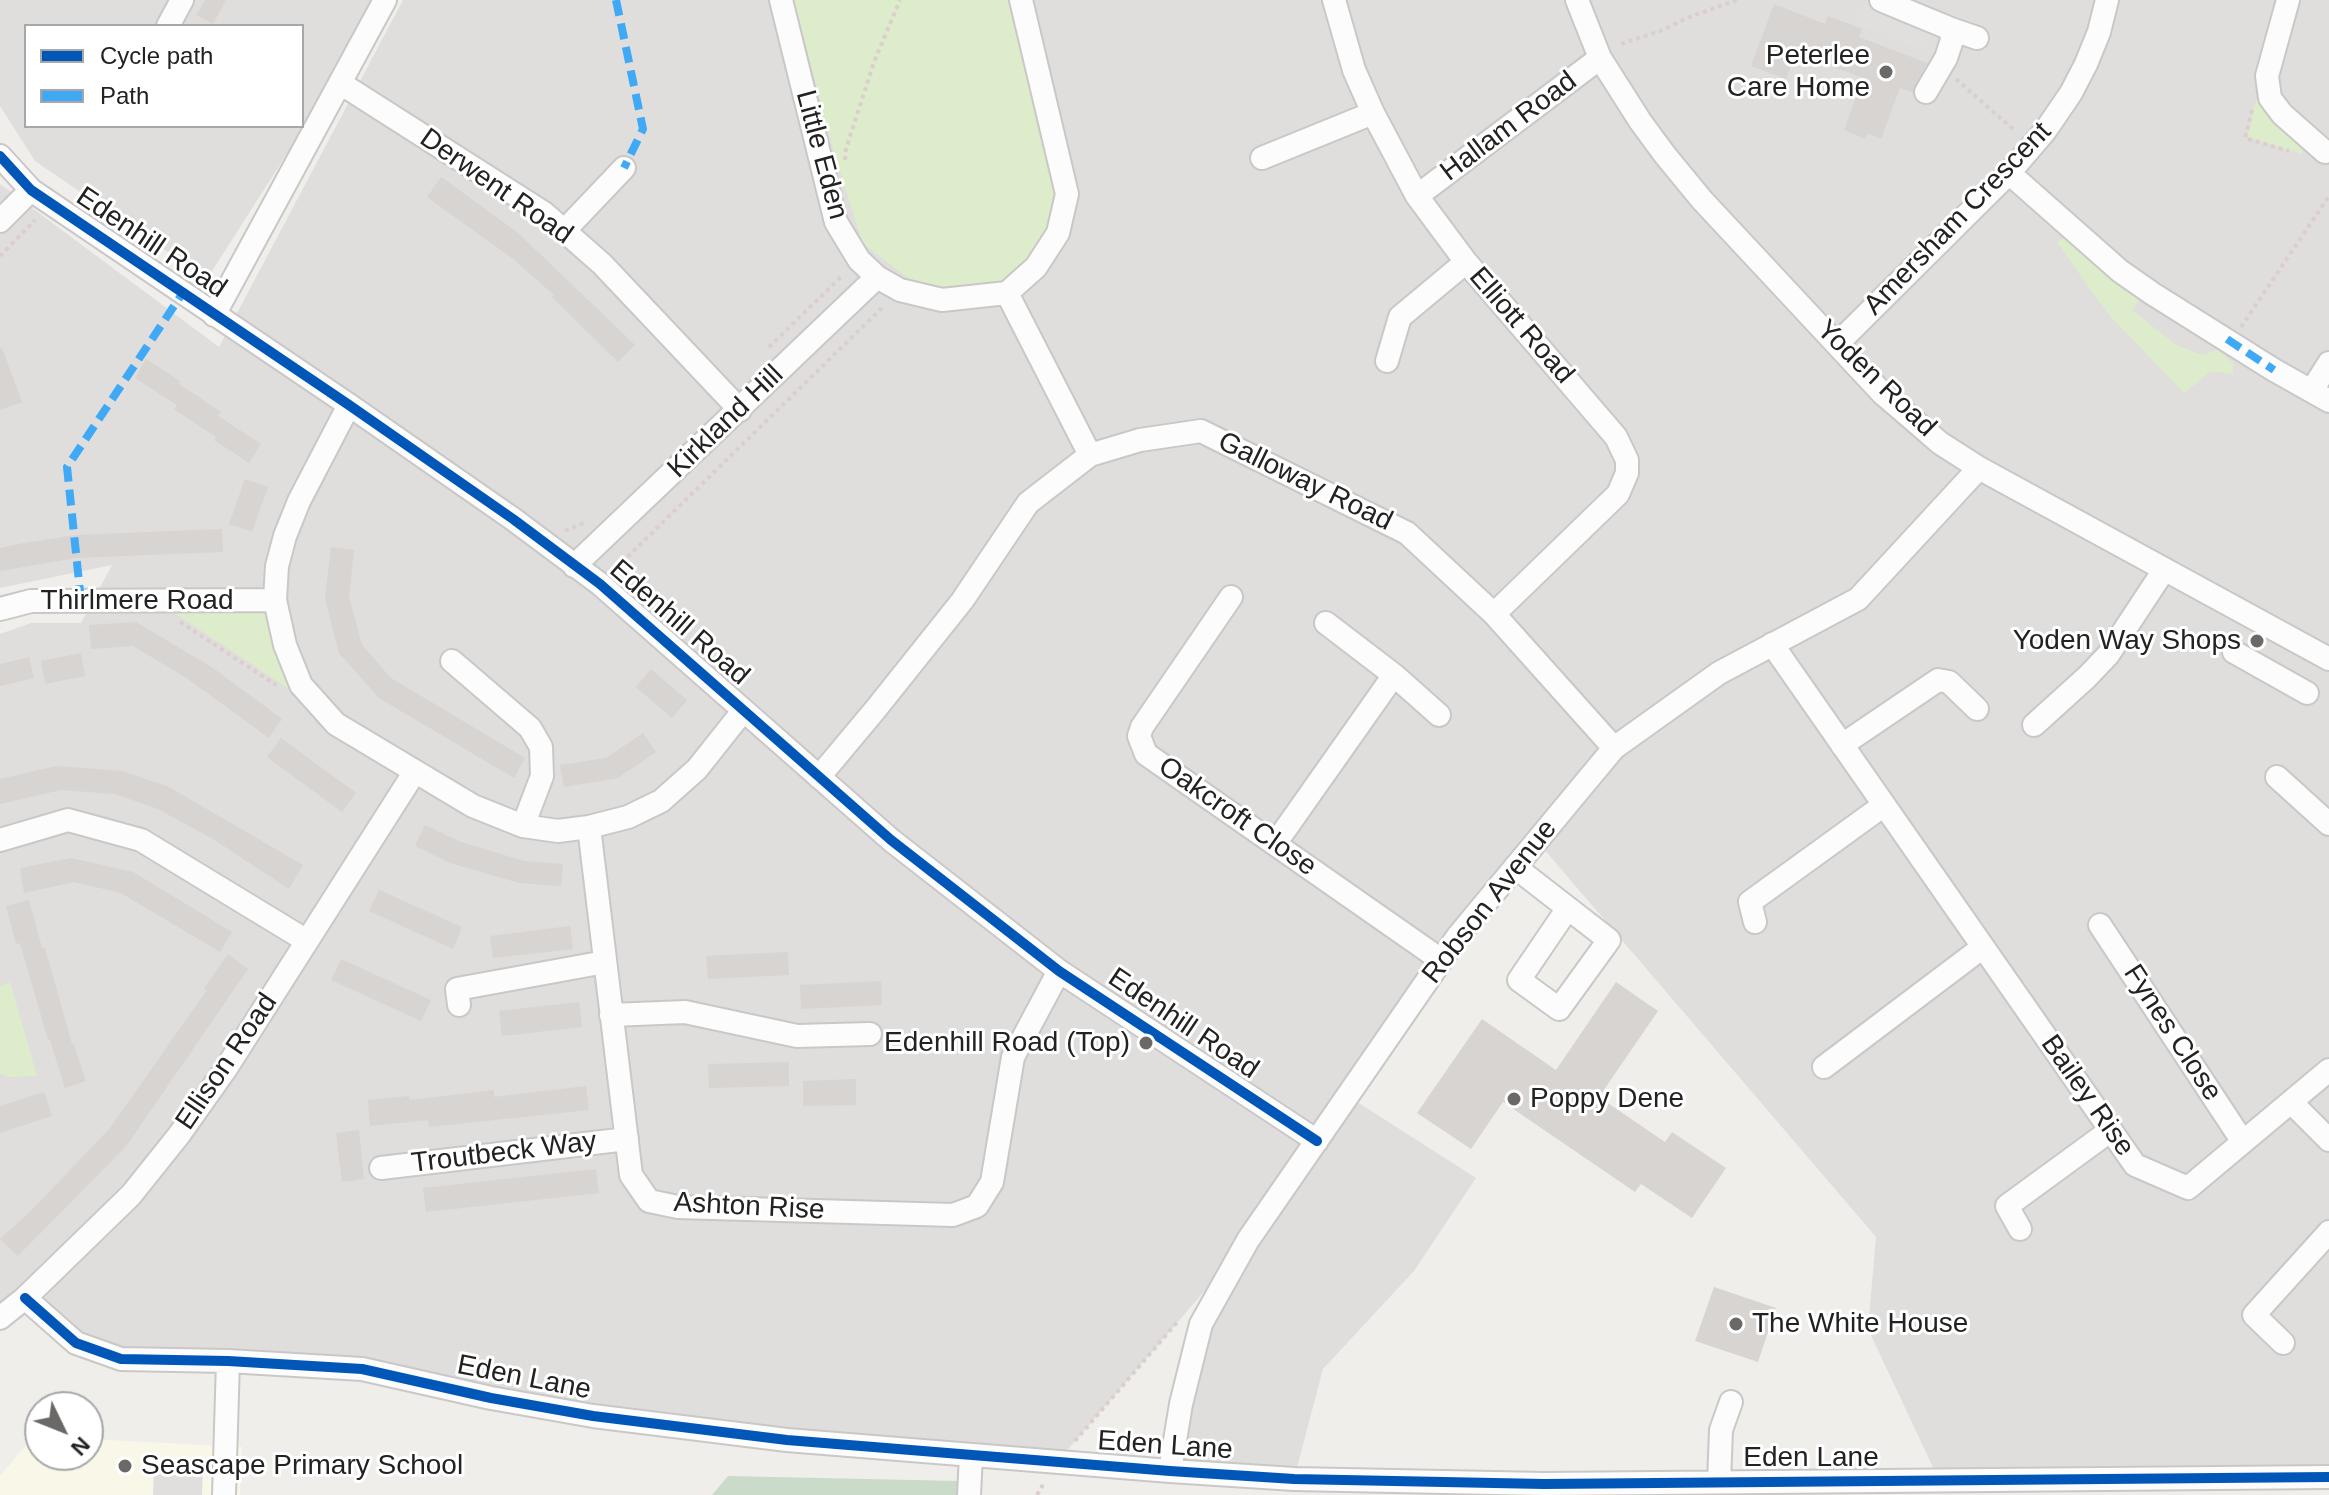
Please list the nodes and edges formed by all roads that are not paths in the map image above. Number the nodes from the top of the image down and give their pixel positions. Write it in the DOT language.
graph roads {
  1 [pos="182,0"];
  2 [pos="385,0"];
  3 [pos="781,0"];
  4 [pos="1021,0"];
  5 [pos="1334,0"];
  6 [pos="1577,0"];
  7 [pos="1881,0"];
  8 [pos="2107,0"];
  9 [pos="2288,0"];
  10 [pos="169,24"];
  11 [pos="1951,29"];
  12 [pos="1977,38"];
  13 [pos="1600,58"];
  14 [pos="340,83"];
  15 [pos="1926,92"];
  16 [pos="1373,113"];
  17 [pos="2325,152"];
  18 [pos="0,156"];
  19 [pos="1262,158"];
  20 [pos="624,168"];
  21 [pos="2009,173"];
  22 [pos="31,190"];
  23 [pos="1417,196"];
  24 [pos="0,221"];
  25 [pos="564,231"];
  26 [pos="1466,262"];
  27 [pos="877,277"];
  28 [pos="1007,293"];
  29 [pos="214,315"];
  30 [pos="1837,344"];
  31 [pos="1387,361"];
  32 [pos="2329,363"];
  33 [pos="2321,395"];
  34 [pos="349,405"];
  35 [pos="740,410"];
  36 [pos="1090,455"];
  37 [pos="1979,468"];
  38 [pos="574,566"];
  39 [pos="2164,570"];
  40 [pos="1231,597"];
  41 [pos="275,600"];
  42 [pos="0,609"];
  43 [pos="1494,614"];
  44 [pos="1326,623"];
  45 [pos="1772,644"];
  46 [pos="2234,652"];
  47 [pos="2329,659"];
  48 [pos="452,661"];
  49 [pos="1394,675"];
  50 [pos="2307,693"];
  51 [pos="1977,709"];
  52 [pos="743,711"];
  53 [pos="1439,715"];
  54 [pos="2034,725"];
  55 [pos="1842,745"];
  56 [pos="1614,748"];
  57 [pos="414,773"];
  58 [pos="819,777"];
  59 [pos="2277,777"];
  60 [pos="1884,805"];
  61 [pos="2329,824"];
  62 [pos="523,826"];
  63 [pos="589,827"];
  64 [pos="0,840"];
  65 [pos="1275,844"];
  66 [pos="1515,867"];
  67 [pos="1568,908"];
  68 [pos="1755,922"];
  69 [pos="2100,925"];
  70 [pos="307,941"];
  71 [pos="1983,947"];
  72 [pos="1441,960"];
  73 [pos="605,962"];
  74 [pos="1059,971"];
  75 [pos="459,1005"];
  76 [pos="611,1015"];
  77 [pos="870,1034"];
  78 [pos="1824,1067"];
  79 [pos="2329,1070"];
  80 [pos="2291,1102"];
  81 [pos="2111,1130"];
  82 [pos="627,1139"];
  83 [pos="2329,1140"];
  84 [pos="1317,1141"];
  85 [pos="2243,1142"];
  86 [pos="381,1168"];
  87 [pos="2020,1229"];
  88 [pos="2329,1232"];
  89 [pos="25,1298"];
  90 [pos="0,1318"];
  91 [pos="2283,1343"];
  92 [pos="228,1361"];
  93 [pos="1731,1402"];
  94 [pos="971,1455"];
  95 [pos="1170,1471"];
  96 [pos="2329,1477"];
  97 [pos="1719,1482"];
  98 [pos="1294,1487"];
  99 [pos="1921,1488"];
  100 [pos="224,1495"];
  101 [pos="969,1495"];
  1 -- 10 [label="street"];
  2 -- 14 [label="street"];
  3 -- 27 [label="street, Little Eden"];
  4 -- 28 [label="street"];
  5 -- 16 [label="street, Elliott Road"];
  6 -- 13 [label="street, Yoden Road"];
  7 -- 11 [label="street"];
  8 -- 21 [label="street, Amersham Crescent"];
  9 -- 17 [label="street"];
  11 -- 12 [label="street"];
  11 -- 15 [label="street"];
  13 -- 23 [label="street, Hallam Road"];
  13 -- 30 [label="street, Yoden Road"];
  14 -- 25 [label="street, Derwent Road"];
  14 -- 29 [label="street"];
  16 -- 19 [label="street"];
  16 -- 23 [label="street, Elliott Road"];
  18 -- 22 [label="street, Edenhill Road"];
  20 -- 25 [label="street"];
  21 -- 30 [label="street, Amersham Crescent"];
  21 -- 33 [label="street"];
  22 -- 24 [label="street"];
  22 -- 29 [label="street, Edenhill Road"];
  23 -- 26 [label="street, Elliott Road"];
  25 -- 35 [label="street, Derwent Road"];
  26 -- 31 [label="street"];
  26 -- 43 [label="street, Elliott Road"];
  27 -- 28 [label="street, Little Eden"];
  27 -- 35 [label="street, Kirkland Hill"];
  28 -- 36 [label="street"];
  29 -- 34 [label="street, Edenhill Road"];
  30 -- 37 [label="street, Yoden Road"];
  32 -- 33 [label="street"];
  34 -- 38 [label="street, Edenhill Road"];
  34 -- 41 [label="street"];
  35 -- 38 [label="street, Kirkland Hill"];
  36 -- 43 [label="street, Galloway Road"];
  36 -- 58 [label="street, Galloway Road"];
  37 -- 39 [label="street, Yoden Road"];
  37 -- 45 [label="street, Robson Avenue"];
  38 -- 52 [label="street, Edenhill Road"];
  39 -- 47 [label="street, Yoden Road"];
  39 -- 54 [label="street"];
  40 -- 65 [label="street, Oakcroft Close"];
  41 -- 42 [label="street, Thirlmere Road"];
  41 -- 57 [label="street"];
  43 -- 56 [label="street, Galloway Road"];
  44 -- 49 [label="street"];
  45 -- 55 [label="street, Bailey Rise"];
  45 -- 56 [label="street, Robson Avenue"];
  46 -- 50 [label="street"];
  48 -- 62 [label="street"];
  49 -- 53 [label="street"];
  49 -- 65 [label="street"];
  51 -- 55 [label="street"];
  52 -- 58 [label="street, Edenhill Road"];
  52 -- 63 [label="street"];
  55 -- 60 [label="street, Bailey Rise"];
  56 -- 66 [label="street, Robson Avenue"];
  57 -- 62 [label="street"];
  57 -- 70 [label="street, Ellison Road"];
  58 -- 74 [label="street, Edenhill Road"];
  59 -- 61 [label="street"];
  60 -- 68 [label="street"];
  60 -- 71 [label="street, Bailey Rise"];
  62 -- 63 [label="street"];
  63 -- 73 [label="street, Ashton Rise"];
  64 -- 70 [label="street"];
  65 -- 72 [label="street, Oakcroft Close"];
  66 -- 67 [label="street"];
  66 -- 72 [label="street, Robson Avenue"];
  69 -- 85 [label="street, Fynes Close"];
  70 -- 89 [label="street, Ellison Road"];
  71 -- 78 [label="street"];
  71 -- 81 [label="street, Bailey Rise"];
  72 -- 84 [label="street, Robson Avenue"];
  73 -- 75 [label="street"];
  73 -- 76 [label="street, Ashton Rise"];
  74 -- 82 [label="street, Ashton Rise"];
  74 -- 84 [label="street, Edenhill Road"];
  76 -- 77 [label="street"];
  76 -- 82 [label="street, Ashton Rise"];
  79 -- 80 [label="street, Bailey Rise"];
  80 -- 83 [label="street"];
  80 -- 85 [label="street, Bailey Rise"];
  81 -- 85 [label="street, Bailey Rise"];
  81 -- 87 [label="street"];
  82 -- 86 [label="street, Troutbeck Way"];
  84 -- 95 [label="street, Robson Avenue"];
  88 -- 91 [label="street"];
  89 -- 90 [label="street, Ellison Road"];
  89 -- 92 [label="street, Eden Lane"];
  92 -- 94 [label="street, Eden Lane"];
  92 -- 100 [label="street"];
  93 -- 97 [label="street"];
  94 -- 95 [label="street, Eden Lane"];
  94 -- 101 [label="street"];
  95 -- 98 [label="street, Eden Lane"];
  96 -- 99 [label="street, Eden Lane"];
  97 -- 98 [label="street, Eden Lane"];
  97 -- 99 [label="street, Eden Lane"];
}
